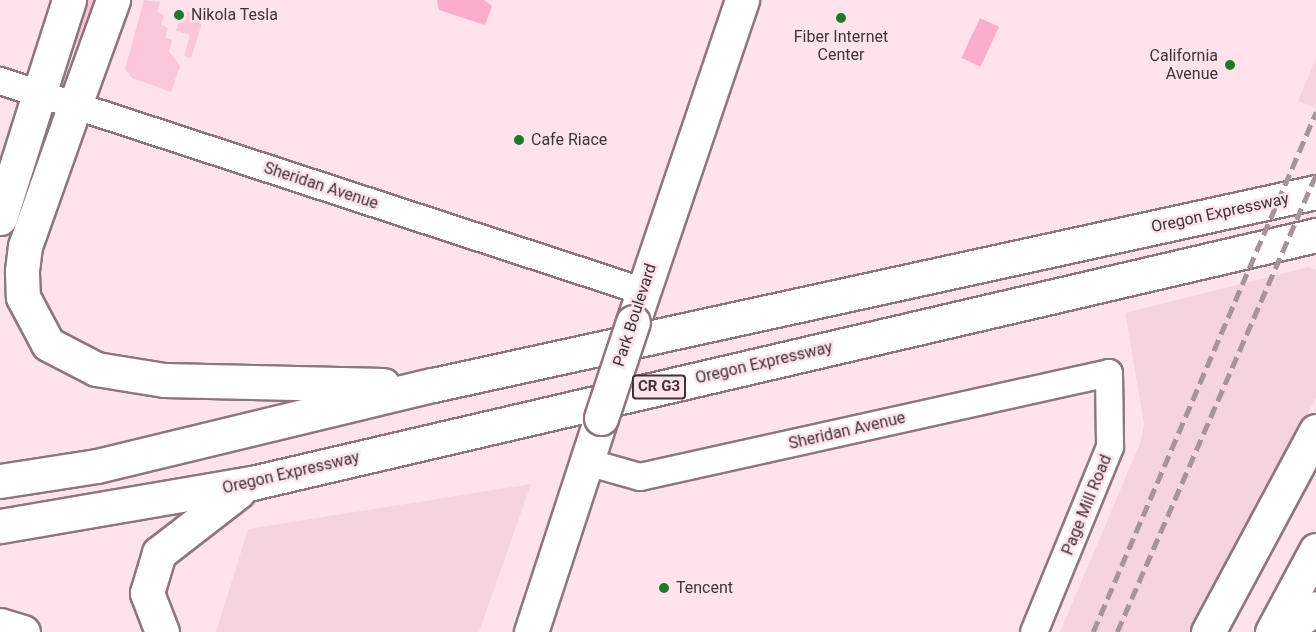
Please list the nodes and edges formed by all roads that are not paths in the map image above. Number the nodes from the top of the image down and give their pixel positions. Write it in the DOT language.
graph roads {
  1 [pos="69,0"];
  2 [pos="113,0"];
  3 [pos="742,0"];
  4 [pos="0,81"];
  5 [pos="39,94"];
  6 [pos="75,105"];
  7 [pos="1313,192"];
  8 [pos="0,218"];
  9 [pos="1316,235"];
  10 [pos="642,291"];
  11 [pos="1109,373"];
  12 [pos="433,386"];
  13 [pos="1316,431"];
  14 [pos="586,462"];
  15 [pos="0,481"];
  16 [pos="252,483"];
  17 [pos="0,526"];
  18 [pos="1316,550"];
  19 [pos="1316,608"];
  20 [pos="0,625"];
  21 [pos="23,632"];
  22 [pos="162,632"];
  23 [pos="531,632"];
  24 [pos="1034,632"];
  25 [pos="1208,632"];
  26 [pos="1272,632"];
  27 [pos="1281,632"];
  1 -- 5 [label="main road"];
  2 -- 6 [label="main road"];
  3 -- 10 [label="main road, Park Boulevard"];
  4 -- 5 [label="street, Sheridan Avenue"];
  5 -- 6 [label="street, Sheridan Avenue"];
  5 -- 8 [label="main road"];
  6 -- 10 [label="street, Sheridan Avenue"];
  6 -- 12 [label="main road"];
  7 -- 12 [label="main road, Oregon Expressway"];
  9 -- 16 [label="main road, Oregon Expressway / CR G3"];
  10 -- 14 [label="main road, Park Boulevard, bridge"];
  11 -- 14 [label="street, Sheridan Avenue"];
  11 -- 24 [label="street, Page Mill Road"];
  12 -- 15 [label="main road, Oregon Expressway"];
  13 -- 25 [label="main road"];
  14 -- 23 [label="main road, Park Boulevard"];
  16 -- 17 [label="main road, Oregon Expressway / CR G3"];
  16 -- 22 [label="main road"];
  18 -- 26 [label="main road"];
  19 -- 27 [label="main road"];
  20 -- 21 [label="main road"];
}
